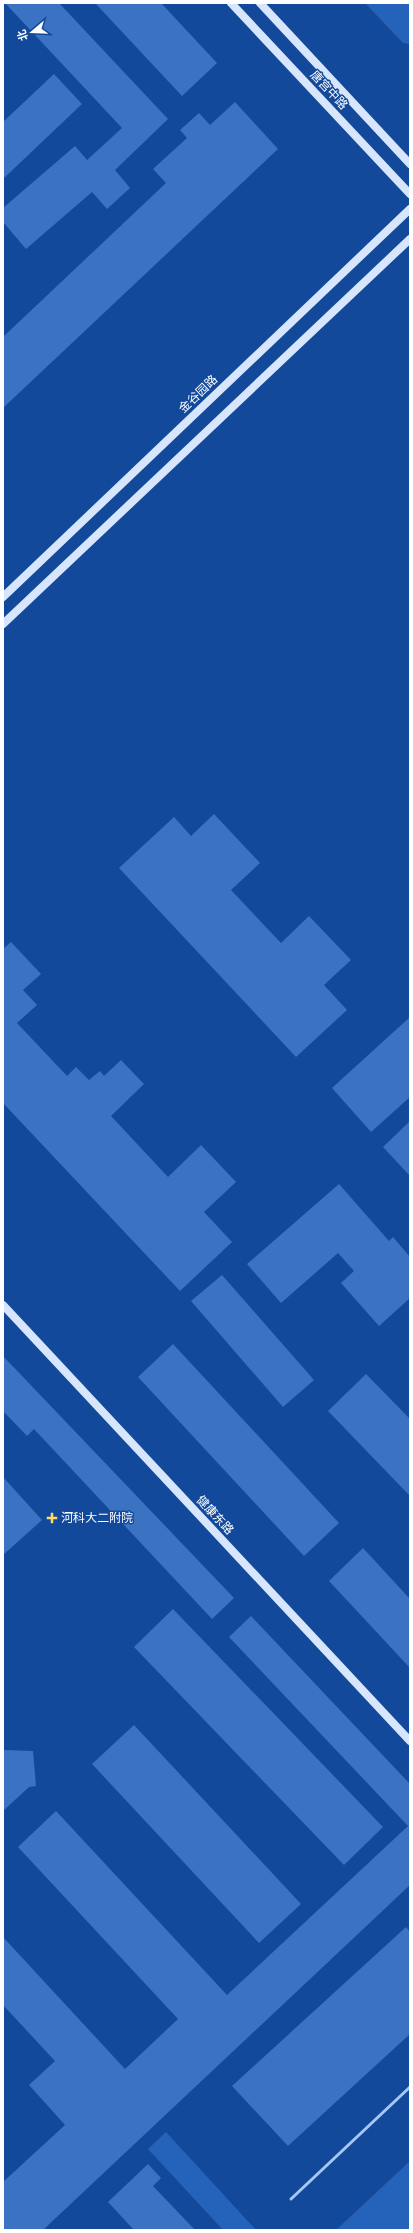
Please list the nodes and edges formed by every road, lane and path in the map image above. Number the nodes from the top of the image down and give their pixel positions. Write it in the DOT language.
graph roads {
  1 [pos="232,3"];
  2 [pos="260,3"];
  3 [pos="410,164"];
  4 [pos="410,194"];
  5 [pos="410,209"];
  6 [pos="410,239"];
  7 [pos="3,597"];
  8 [pos="3,624"];
  9 [pos="3,1305"];
  10 [pos="410,1741"];
  11 [pos="410,2087"];
  12 [pos="292,2198"];
  1 -- 4 [label="main road, 唐宫中路"];
  2 -- 3 [label="main road, 唐宫中路"];
  5 -- 7 [label="main road, 金谷园路"];
  6 -- 8 [label="main road"];
  9 -- 10 [label="main road, 健康东路"];
  11 -- 12 [label="lane"];
}
